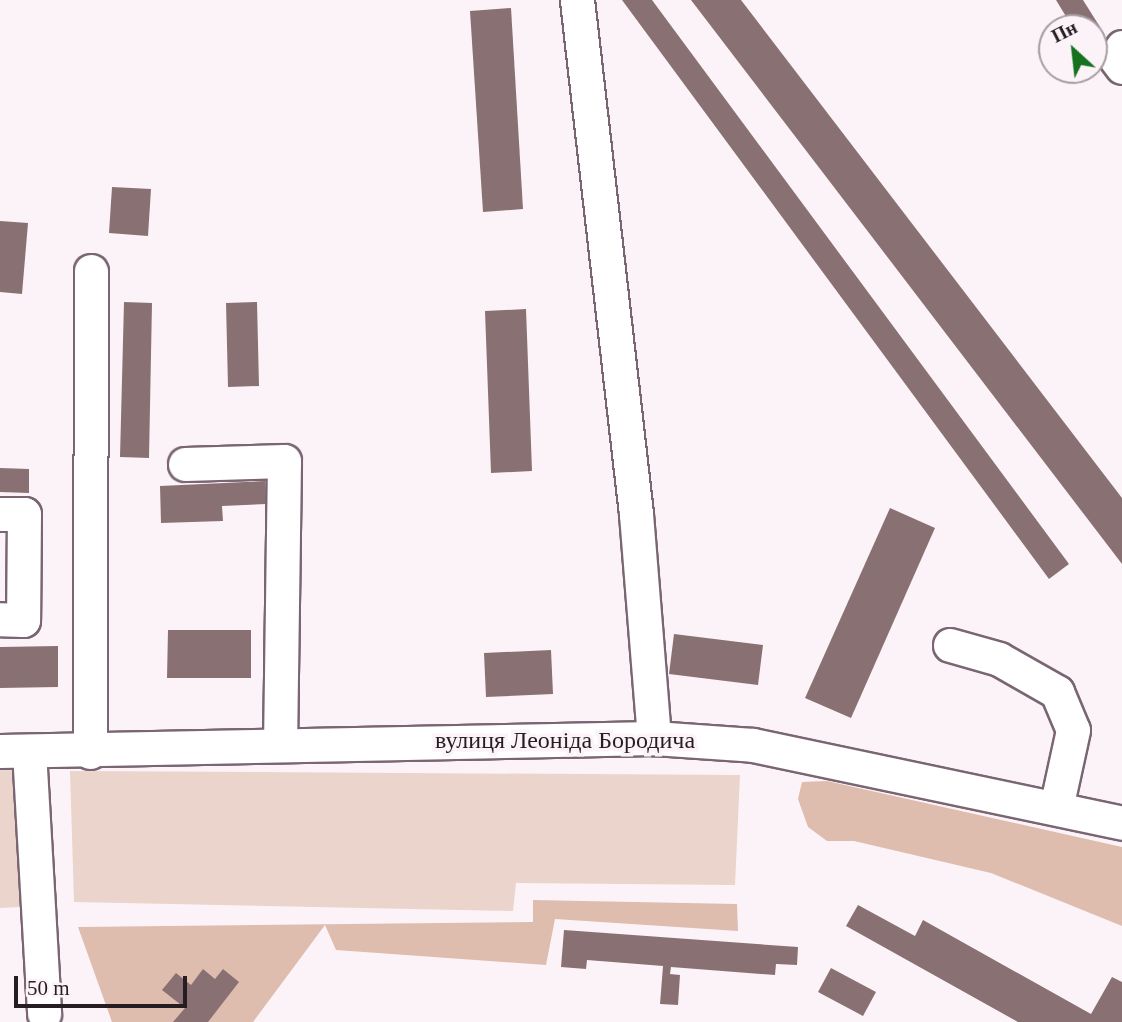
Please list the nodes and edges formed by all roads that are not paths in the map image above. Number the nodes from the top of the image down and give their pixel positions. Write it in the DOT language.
graph roads {
  1 [pos="577,0"];
  2 [pos="1122,47"];
  3 [pos="1122,67"];
  4 [pos="91,271"];
  5 [pos="184,464"];
  6 [pos="0,513"];
  7 [pos="0,620"];
  8 [pos="950,645"];
  9 [pos="654,738"];
  10 [pos="280,743"];
  11 [pos="15,751"];
  12 [pos="90,752"];
  13 [pos="1056,808"];
  14 [pos="1122,823"];
  15 [pos="44,1014"];
  1 -- 9 [label="street"];
  2 -- 3 [label="street"];
  4 -- 12 [label="street"];
  5 -- 10 [label="street"];
  6 -- 7 [label="street"];
  8 -- 13 [label="street"];
  9 -- 10 [label="street, вулиця Леоніда Бородича"];
  9 -- 13 [label="street, вулиця Леоніда Бородича"];
  10 -- 12 [label="street, вулиця Леоніда Бородича"];
  11 -- 12 [label="street, вулиця Леоніда Бородича"];
  11 -- 15 [label="street"];
  13 -- 14 [label="street, вулиця Леоніда Бородича"];
}
